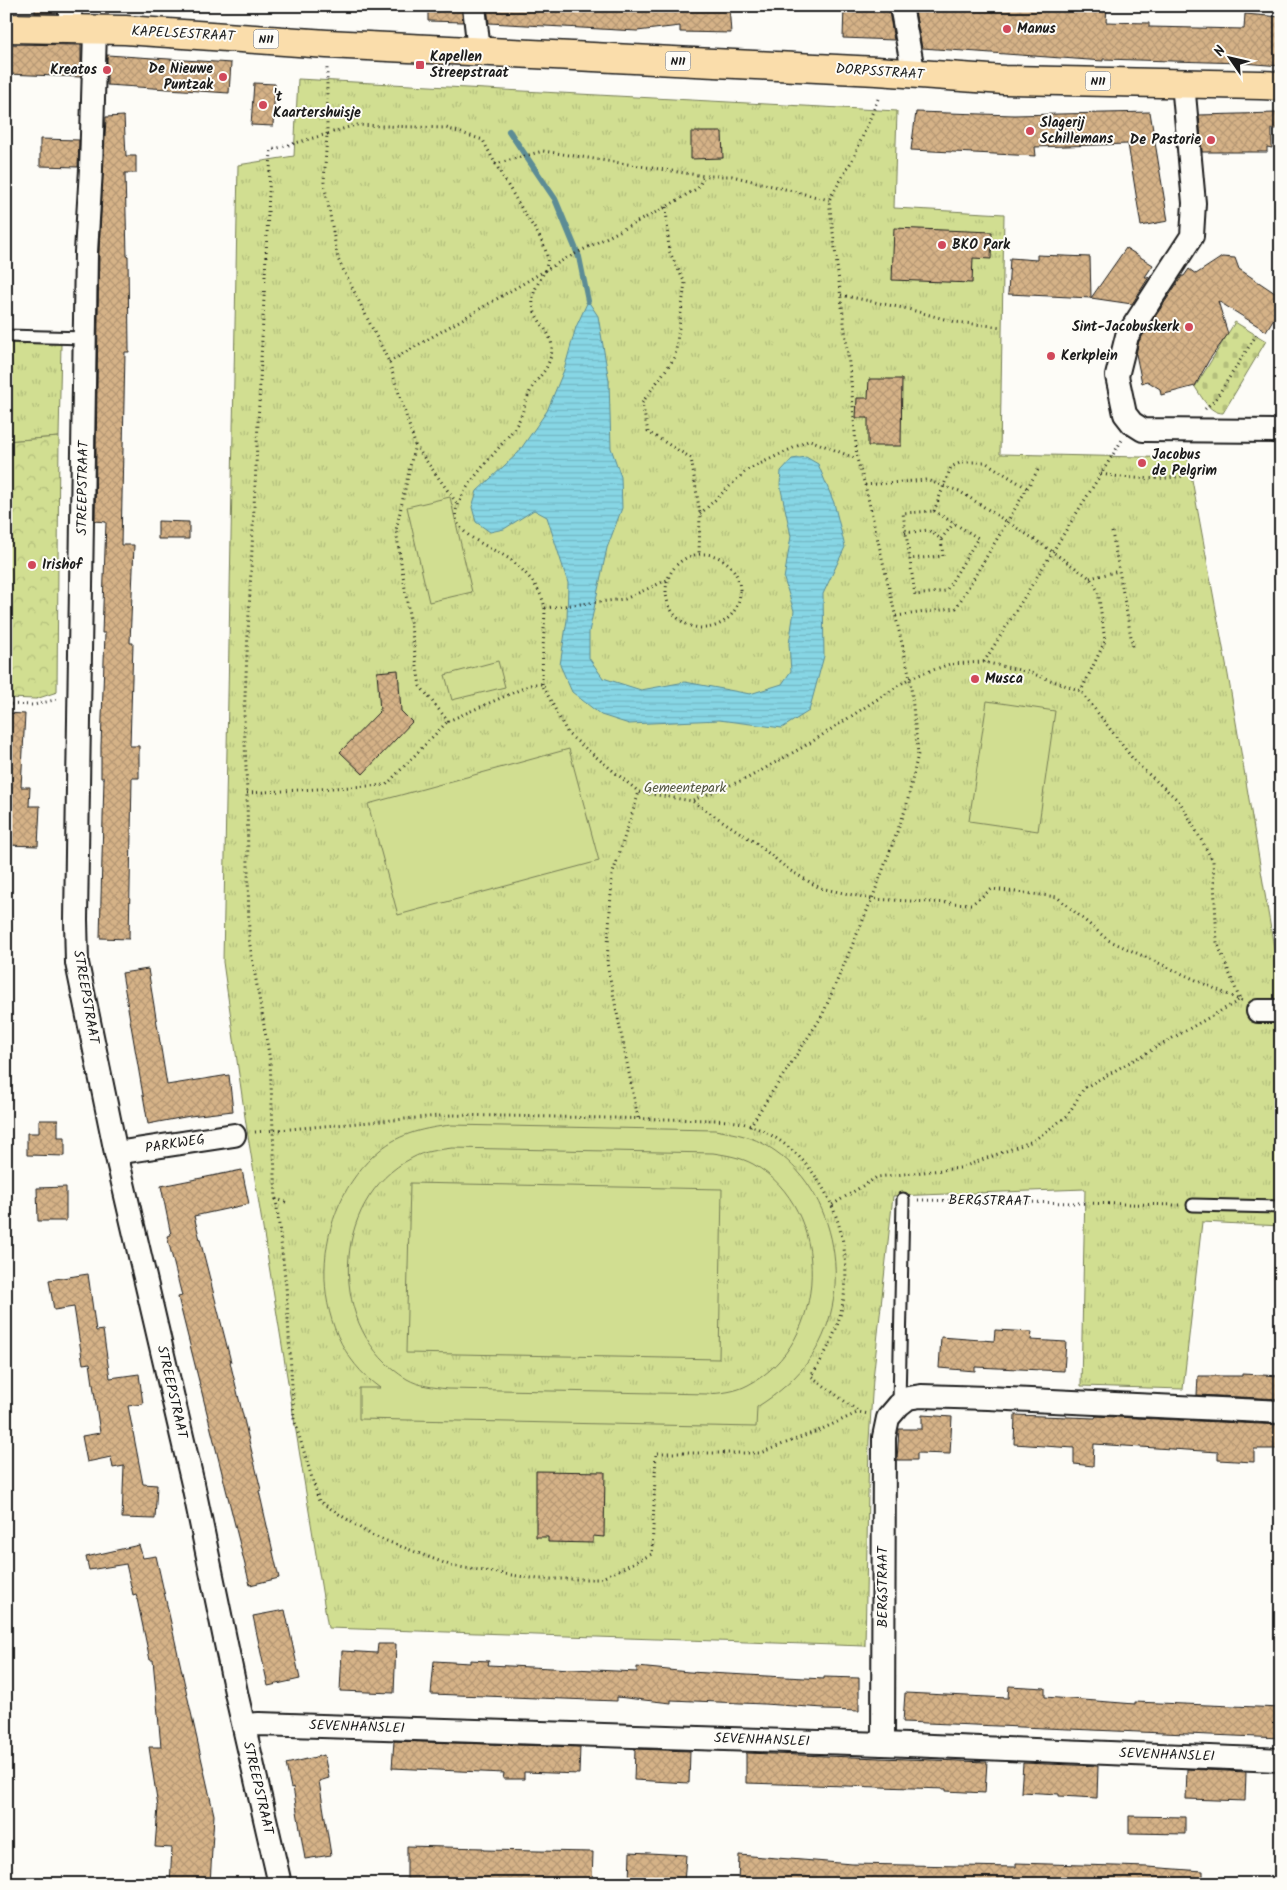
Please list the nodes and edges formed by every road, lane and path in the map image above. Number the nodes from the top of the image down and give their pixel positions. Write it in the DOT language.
graph roads {
  1 [pos="474,6"];
  2 [pos="901,6"];
  3 [pos="78,22"];
  4 [pos="6,28"];
  5 [pos="327,44"];
  6 [pos="479,51"];
  7 [pos="878,71"];
  8 [pos="914,75"];
  9 [pos="1183,83"];
  10 [pos="1281,86"];
  11 [pos="327,134"];
  12 [pos="495,164"];
  13 [pos="704,176"];
  14 [pos="830,200"];
  15 [pos="666,207"];
  16 [pos="544,272"];
  17 [pos="841,295"];
  18 [pos="1002,327"];
  19 [pos="1257,334"];
  20 [pos="6,336"];
  21 [pos="86,338"];
  22 [pos="389,362"];
  23 [pos="1132,423"];
  24 [pos="1190,430"];
  25 [pos="1281,431"];
  26 [pos="415,444"];
  27 [pos="857,458"];
  28 [pos="1038,470"];
  29 [pos="1101,474"];
  30 [pos="1185,476"];
  31 [pos="865,484"];
  32 [pos="943,486"];
  33 [pos="1027,488"];
  34 [pos="458,506"];
  35 [pos="934,511"];
  36 [pos="700,514"];
  37 [pos="1007,521"];
  38 [pos="954,523"];
  39 [pos="905,532"];
  40 [pos="1112,532"];
  41 [pos="941,539"];
  42 [pos="1052,552"];
  43 [pos="699,554"];
  44 [pos="909,559"];
  45 [pos="1119,571"];
  46 [pos="1090,578"];
  47 [pos="668,580"];
  48 [pos="544,608"];
  49 [pos="896,616"];
  50 [pos="1133,648"];
  51 [pos="984,662"];
  52 [pos="910,678"];
  53 [pos="542,684"];
  54 [pos="1081,691"];
  55 [pos="80,692"];
  56 [pos="6,704"];
  57 [pos="448,721"];
  58 [pos="639,792"];
  59 [pos="247,793"];
  60 [pos="692,800"];
  61 [pos="872,899"];
  62 [pos="1249,1006"];
  63 [pos="1281,1011"];
  64 [pos="638,1118"];
  65 [pos="750,1126"];
  66 [pos="272,1131"];
  67 [pos="234,1134"];
  68 [pos="116,1153"];
  69 [pos="276,1200"];
  70 [pos="903,1200"];
  71 [pos="286,1202"];
  72 [pos="832,1204"];
  73 [pos="1192,1205"];
  74 [pos="1281,1207"];
  75 [pos="894,1411"];
  76 [pos="859,1412"];
  77 [pos="1281,1412"];
  78 [pos="244,1725"];
  79 [pos="883,1744"];
  80 [pos="1281,1760"];
  81 [pos="280,1884"];
  1 -- 6 [label="street"];
  2 -- 8 [label="street"];
  3 -- 4 [label="main road, KAPELSESTRAAT / N11"];
  3 -- 5 [label="main road, KAPELSESTRAAT / N11"];
  3 -- 21 [label="street, STREEPSTRAAT"];
  5 -- 6 [label="main road, KAPELSESTRAAT / N11"];
  5 -- 11 [label="path"];
  6 -- 7 [label="main road, DORPSSTRAAT / N11"];
  7 -- 8 [label="main road, DORPSSTRAAT / N11"];
  7 -- 14 [label="path"];
  8 -- 9 [label="main road, DORPSSTRAAT / N11"];
  9 -- 10 [label="main road, DORPSSTRAAT / N11"];
  9 -- 23 [label="street"];
  11 -- 12 [label="path"];
  11 -- 22 [label="path"];
  11 -- 59 [label="path"];
  12 -- 13 [label="path"];
  12 -- 16 [label="path"];
  13 -- 14 [label="path"];
  13 -- 15 [label="path"];
  14 -- 17 [label="path"];
  15 -- 16 [label="path"];
  15 -- 36 [label="path"];
  16 -- 22 [label="path"];
  16 -- 34 [label="path"];
  17 -- 18 [label="path"];
  17 -- 27 [label="path"];
  19 -- 24 [label="path"];
  20 -- 21 [label="lane"];
  21 -- 55 [label="street, STREEPSTRAAT"];
  22 -- 26 [label="path"];
  23 -- 24 [label="street"];
  23 -- 29 [label="path"];
  24 -- 25 [label="street"];
  26 -- 34 [label="path"];
  26 -- 57 [label="path"];
  27 -- 31 [label="path"];
  27 -- 36 [label="path"];
  28 -- 33 [label="path"];
  29 -- 30 [label="path"];
  29 -- 42 [label="path"];
  31 -- 32 [label="path"];
  31 -- 49 [label="path"];
  32 -- 33 [label="path"];
  32 -- 35 [label="path"];
  32 -- 37 [label="path"];
  33 -- 37 [label="path"];
  34 -- 48 [label="path"];
  35 -- 38 [label="path"];
  35 -- 39 [label="path"];
  36 -- 43 [label="path"];
  37 -- 42 [label="path"];
  37 -- 49 [label="path"];
  38 -- 41 [label="path"];
  38 -- 44 [label="path"];
  39 -- 41 [label="path"];
  39 -- 44 [label="path"];
  40 -- 45 [label="path"];
  41 -- 44 [label="path"];
  42 -- 46 [label="path"];
  42 -- 51 [label="path"];
  43 -- 47 [label="path"];
  43 -- 47 [label="path"];
  45 -- 46 [label="path"];
  45 -- 50 [label="path"];
  46 -- 54 [label="path"];
  47 -- 48 [label="path"];
  48 -- 53 [label="path"];
  49 -- 52 [label="path"];
  51 -- 52 [label="path"];
  51 -- 54 [label="path"];
  52 -- 60 [label="path"];
  52 -- 61 [label="path"];
  53 -- 57 [label="path"];
  53 -- 58 [label="path"];
  54 -- 62 [label="path"];
  55 -- 56 [label="path"];
  55 -- 68 [label="street, STREEPSTRAAT"];
  57 -- 59 [label="path"];
  58 -- 60 [label="path"];
  58 -- 64 [label="path"];
  59 -- 66 [label="path"];
  60 -- 61 [label="path"];
  61 -- 62 [label="path"];
  61 -- 65 [label="path"];
  62 -- 63 [label="street"];
  62 -- 72 [label="path"];
  64 -- 65 [label="path"];
  64 -- 66 [label="path"];
  65 -- 72 [label="path"];
  66 -- 67 [label="path"];
  66 -- 69 [label="path"];
  67 -- 68 [label="street, PARKWEG"];
  68 -- 78 [label="street, STREEPSTRAAT"];
  69 -- 71 [label="path"];
  69 -- 76 [label="path"];
  70 -- 73 [label="path, BERGSTRAAT"];
  70 -- 75 [label="lane, BERGSTRAAT"];
  72 -- 76 [label="path"];
  73 -- 74 [label="lane"];
  75 -- 76 [label="path"];
  75 -- 77 [label="street"];
  75 -- 79 [label="street, BERGSTRAAT"];
  78 -- 79 [label="street, SEVENHANSLEI"];
  78 -- 81 [label="street, STREEPSTRAAT"];
  79 -- 80 [label="street, SEVENHANSLEI"];
}
